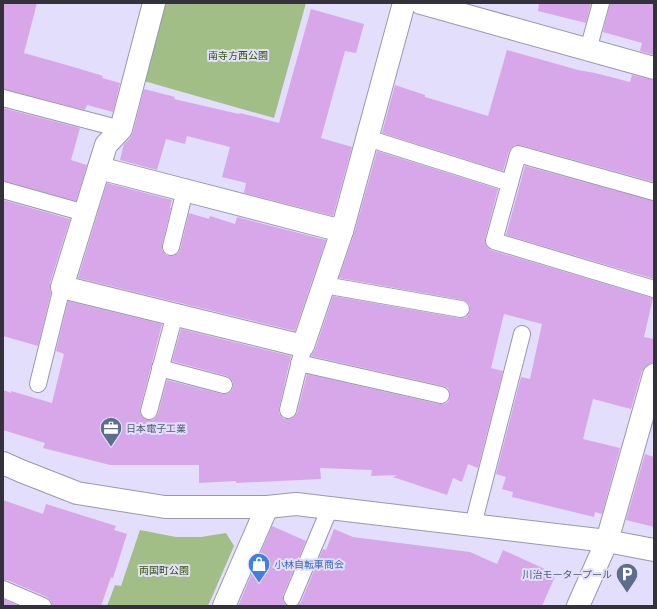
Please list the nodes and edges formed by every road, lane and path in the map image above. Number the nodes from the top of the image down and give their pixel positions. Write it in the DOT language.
graph roads {
  1 [pos="154,3"];
  2 [pos="404,3"];
  3 [pos="421,3"];
  4 [pos="601,3"];
  5 [pos="472,10"];
  6 [pos="588,50"];
  7 [pos="654,68"];
  8 [pos="3,98"];
  9 [pos="121,129"];
  10 [pos="367,138"];
  11 [pos="98,168"];
  12 [pos="510,183"];
  13 [pos="3,190"];
  14 [pos="185,190"];
  15 [pos="654,192"];
  16 [pos="85,213"];
  17 [pos="342,230"];
  18 [pos="171,247"];
  19 [pos="324,285"];
  20 [pos="62,287"];
  21 [pos="654,289"];
  22 [pos="461,309"];
  23 [pos="175,314"];
  24 [pos="522,334"];
  25 [pos="301,355"];
  26 [pos="160,368"];
  27 [pos="654,375"];
  28 [pos="38,384"];
  29 [pos="224,385"];
  30 [pos="441,395"];
  31 [pos="288,410"];
  32 [pos="149,411"];
  33 [pos="3,463"];
  34 [pos="267,507"];
  35 [pos="330,508"];
  36 [pos="473,525"];
  37 [pos="607,541"];
  38 [pos="654,550"];
  39 [pos="3,589"];
  40 [pos="292,598"];
  41 [pos="43,606"];
  42 [pos="224,606"];
  43 [pos="578,606"];
  1 -- 9 [label="street"];
  2 -- 10 [label="street"];
  3 -- 5 [label="street"];
  4 -- 6 [label="lane"];
  5 -- 6 [label="street"];
  6 -- 7 [label="street"];
  8 -- 9 [label="lane"];
  9 -- 11 [label="street"];
  10 -- 12 [label="lane"];
  10 -- 17 [label="street"];
  11 -- 14 [label="street"];
  11 -- 16 [label="street"];
  12 -- 15 [label="lane"];
  12 -- 21 [label="lane"];
  13 -- 16 [label="lane"];
  14 -- 17 [label="street"];
  14 -- 18 [label="lane"];
  16 -- 20 [label="street"];
  17 -- 19 [label="street"];
  19 -- 22 [label="lane"];
  19 -- 25 [label="street"];
  20 -- 23 [label="street"];
  20 -- 28 [label="lane"];
  23 -- 25 [label="street"];
  23 -- 26 [label="lane"];
  24 -- 36 [label="lane"];
  25 -- 30 [label="lane"];
  25 -- 31 [label="lane"];
  26 -- 29 [label="lane"];
  26 -- 32 [label="lane"];
  27 -- 37 [label="street"];
  33 -- 34 [label="street"];
  34 -- 35 [label="street"];
  34 -- 42 [label="street"];
  35 -- 36 [label="street"];
  35 -- 40 [label="lane"];
  36 -- 37 [label="street"];
  37 -- 38 [label="street"];
  37 -- 43 [label="street"];
  39 -- 41 [label="lane"];
}
